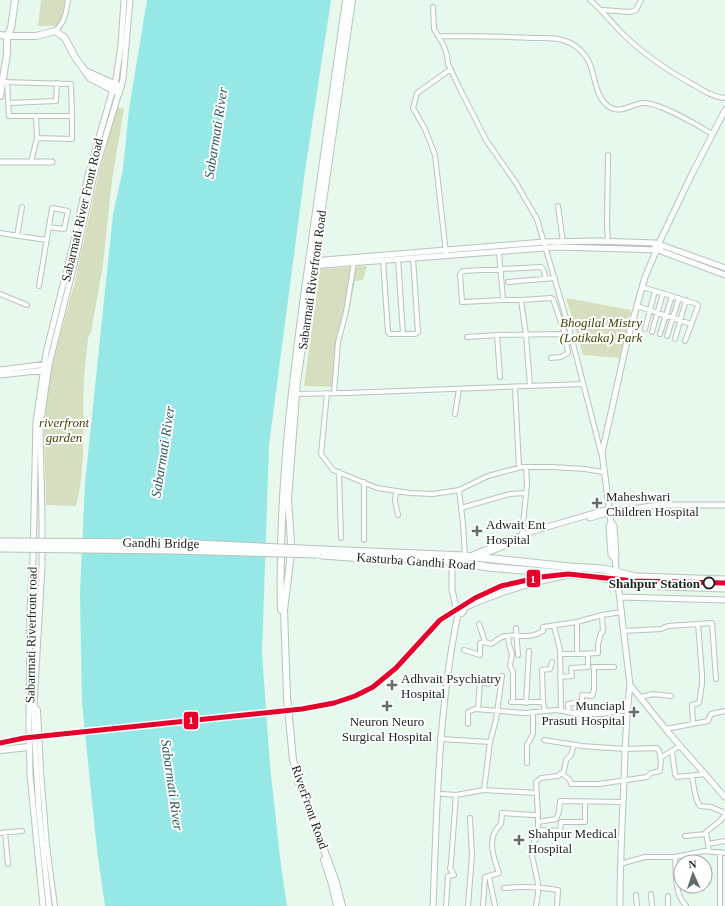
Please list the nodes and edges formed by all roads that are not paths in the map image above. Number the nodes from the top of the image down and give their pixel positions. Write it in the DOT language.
graph roads {
  1 [pos="15,0"];
  2 [pos="68,0"];
  3 [pos="124,0"];
  4 [pos="130,0"];
  5 [pos="346,0"];
  6 [pos="352,0"];
  7 [pos="590,0"];
  8 [pos="641,0"];
  9 [pos="433,7"];
  10 [pos="602,10"];
  11 [pos="55,31"];
  12 [pos="0,35"];
  13 [pos="7,36"];
  14 [pos="438,36"];
  15 [pos="451,69"];
  16 [pos="4,82"];
  17 [pos="57,83"];
  18 [pos="117,89"];
  19 [pos="0,96"];
  20 [pos="725,98"];
  21 [pos="9,103"];
  22 [pos="725,110"];
  23 [pos="36,116"];
  24 [pos="72,116"];
  25 [pos="712,134"];
  26 [pos="37,138"];
  27 [pos="608,155"];
  28 [pos="0,162"];
  29 [pos="31,162"];
  30 [pos="52,162"];
  31 [pos="558,206"];
  32 [pos="22,207"];
  33 [pos="49,227"];
  34 [pos="0,233"];
  35 [pos="17,236"];
  36 [pos="46,240"];
  37 [pos="563,242"];
  38 [pos="608,242"];
  39 [pos="545,245"];
  40 [pos="658,247"];
  41 [pos="499,251"];
  42 [pos="446,252"];
  43 [pos="413,258"];
  44 [pos="398,259"];
  45 [pos="383,260"];
  46 [pos="354,262"];
  47 [pos="311,263"];
  48 [pos="500,268"];
  49 [pos="725,268"];
  50 [pos="725,275"];
  51 [pos="546,278"];
  52 [pos="555,278"];
  53 [pos="508,282"];
  54 [pos="39,286"];
  55 [pos="642,287"];
  56 [pos="655,291"];
  57 [pos="663,293"];
  58 [pos="0,294"];
  59 [pos="672,296"];
  60 [pos="679,298"];
  61 [pos="503,300"];
  62 [pos="521,300"];
  63 [pos="686,300"];
  64 [pos="27,305"];
  65 [pos="637,306"];
  66 [pos="650,311"];
  67 [pos="657,313"];
  68 [pos="666,316"];
  69 [pos="673,318"];
  70 [pos="681,321"];
  71 [pos="691,324"];
  72 [pos="645,329"];
  73 [pos="652,332"];
  74 [pos="403,334"];
  75 [pos="564,334"];
  76 [pos="660,334"];
  77 [pos="526,335"];
  78 [pos="498,336"];
  79 [pos="667,336"];
  80 [pos="467,337"];
  81 [pos="676,339"];
  82 [pos="685,341"];
  83 [pos="551,358"];
  84 [pos="46,367"];
  85 [pos="0,370"];
  86 [pos="0,375"];
  87 [pos="500,377"];
  88 [pos="583,384"];
  89 [pos="530,386"];
  90 [pos="515,387"];
  91 [pos="458,389"];
  92 [pos="327,393"];
  93 [pos="334,393"];
  94 [pos="294,394"];
  95 [pos="455,414"];
  96 [pos="602,454"];
  97 [pos="526,467"];
  98 [pos="519,468"];
  99 [pos="339,472"];
  100 [pos="603,472"];
  101 [pos="364,482"];
  102 [pos="459,490"];
  103 [pos="396,491"];
  104 [pos="526,493"];
  105 [pos="725,502"];
  106 [pos="725,505"];
  107 [pos="461,508"];
  108 [pos="609,511"];
  109 [pos="398,515"];
  110 [pos="522,535"];
  111 [pos="341,538"];
  112 [pos="364,540"];
  113 [pos="280,541"];
  114 [pos="0,542"];
  115 [pos="0,548"];
  116 [pos="322,552"];
  117 [pos="467,556"];
  118 [pos="477,557"];
  119 [pos="452,561"];
  120 [pos="290,562"];
  121 [pos="545,564"];
  122 [pos="544,572"];
  123 [pos="616,573"];
  124 [pos="569,575"];
  125 [pos="725,580"];
  126 [pos="532,582"];
  127 [pos="618,582"];
  128 [pos="725,588"];
  129 [pos="620,597"];
  130 [pos="725,600"];
  131 [pos="456,607"];
  132 [pos="464,608"];
  133 [pos="622,612"];
  134 [pos="458,614"];
  135 [pos="602,614"];
  136 [pos="577,622"];
  137 [pos="479,624"];
  138 [pos="698,624"];
  139 [pos="554,626"];
  140 [pos="516,628"];
  141 [pos="624,631"];
  142 [pos="508,636"];
  143 [pos="517,636"];
  144 [pos="485,642"];
  145 [pos="464,650"];
  146 [pos="529,651"];
  147 [pos="560,654"];
  148 [pos="577,654"];
  149 [pos="588,654"];
  150 [pos="518,655"];
  151 [pos="552,662"];
  152 [pos="588,667"];
  153 [pos="594,667"];
  154 [pos="614,667"];
  155 [pos="502,676"];
  156 [pos="560,677"];
  157 [pos="716,679"];
  158 [pos="488,684"];
  159 [pos="630,685"];
  160 [pos="671,696"];
  161 [pos="641,697"];
  162 [pos="543,702"];
  163 [pos="526,703"];
  164 [pos="34,705"];
  165 [pos="478,709"];
  166 [pos="627,710"];
  167 [pos="497,711"];
  168 [pos="545,711"];
  169 [pos="560,711"];
  170 [pos="725,711"];
  171 [pos="533,712"];
  172 [pos="570,712"];
  173 [pos="693,723"];
  174 [pos="468,724"];
  175 [pos="666,729"];
  176 [pos="440,740"];
  177 [pos="544,740"];
  178 [pos="490,742"];
  179 [pos="574,745"];
  180 [pos="680,746"];
  181 [pos="29,747"];
  182 [pos="624,749"];
  183 [pos="0,750"];
  184 [pos="672,751"];
  185 [pos="660,758"];
  186 [pos="527,763"];
  187 [pos="561,773"];
  188 [pos="705,774"];
  189 [pos="692,776"];
  190 [pos="624,780"];
  191 [pos="484,790"];
  192 [pos="537,793"];
  193 [pos="442,794"];
  194 [pos="456,795"];
  195 [pos="725,797"];
  196 [pos="585,802"];
  197 [pos="622,802"];
  198 [pos="538,814"];
  199 [pos="725,814"];
  200 [pos="470,818"];
  201 [pos="538,822"];
  202 [pos="538,830"];
  203 [pos="22,831"];
  204 [pos="5,832"];
  205 [pos="0,833"];
  206 [pos="706,834"];
  207 [pos="685,836"];
  208 [pos="725,842"];
  209 [pos="708,844"];
  210 [pos="709,851"];
  211 [pos="723,852"];
  212 [pos="688,854"];
  213 [pos="673,857"];
  214 [pos="8,864"];
  215 [pos="620,864"];
  216 [pos="489,876"];
  217 [pos="538,887"];
  218 [pos="504,888"];
  219 [pos="652,894"];
  220 [pos="679,894"];
  221 [pos="636,895"];
  222 [pos="668,896"];
  223 [pos="43,906"];
  224 [pos="49,906"];
  225 [pos="56,906"];
  226 [pos="337,906"];
  227 [pos="342,906"];
  228 [pos="433,906"];
  229 [pos="446,906"];
  230 [pos="468,906"];
  231 [pos="483,906"];
  232 [pos="495,906"];
  233 [pos="536,906"];
  234 [pos="557,906"];
  235 [pos="620,906"];
  236 [pos="637,906"];
  237 [pos="652,906"];
  238 [pos="668,906"];
  239 [pos="686,906"];
  240 [pos="720,906"];
  1 -- 13 [label="main road"];
  2 -- 11 [label="street"];
  3 -- 18 [label="street"];
  4 -- 18 [label="street"];
  5 -- 47 [label="main road, Sabarmati Riverfront Road"];
  6 -- 47 [label="main road, Sabarmati Riverfront Road"];
  7 -- 10 [label="street"];
  8 -- 10 [label="street"];
  9 -- 14 [label="street"];
  10 -- 20 [label="street"];
  11 -- 13 [label="main road"];
  11 -- 18 [label="main road"];
  12 -- 13 [label="main road"];
  13 -- 16 [label="main road"];
  14 -- 15 [label="street"];
  14 -- 25 [label="street"];
  15 -- 39 [label="street"];
  15 -- 42 [label="street"];
  16 -- 17 [label="street"];
  16 -- 19 [label="main road"];
  16 -- 21 [label="street"];
  17 -- 21 [label="street"];
  17 -- 24 [label="street"];
  18 -- 84 [label="street"];
  21 -- 23 [label="street"];
  22 -- 25 [label="street"];
  23 -- 24 [label="street"];
  23 -- 26 [label="street"];
  24 -- 26 [label="street"];
  25 -- 40 [label="street"];
  26 -- 29 [label="street"];
  27 -- 38 [label="street"];
  28 -- 29 [label="street"];
  29 -- 30 [label="street"];
  31 -- 37 [label="street"];
  32 -- 35 [label="street"];
  33 -- 33 [label="street"];
  33 -- 36 [label="street"];
  34 -- 35 [label="street"];
  35 -- 36 [label="street"];
  36 -- 54 [label="street"];
  37 -- 38 [label="street"];
  37 -- 39 [label="street"];
  38 -- 40 [label="street"];
  39 -- 40 [label="street"];
  39 -- 41 [label="street"];
  39 -- 42 [label="street"];
  39 -- 52 [label="street"];
  40 -- 49 [label="street"];
  40 -- 50 [label="street"];
  40 -- 55 [label="street"];
  41 -- 42 [label="street"];
  41 -- 48 [label="street"];
  42 -- 43 [label="street"];
  42 -- 47 [label="street"];
  43 -- 44 [label="street"];
  43 -- 74 [label="street"];
  44 -- 45 [label="street"];
  44 -- 74 [label="street"];
  45 -- 46 [label="street"];
  45 -- 74 [label="street"];
  46 -- 47 [label="street"];
  46 -- 93 [label="street"];
  47 -- 94 [label="main road, Sabarmati Riverfront Road"];
  48 -- 51 [label="street"];
  48 -- 61 [label="street"];
  48 -- 61 [label="street"];
  51 -- 52 [label="street"];
  51 -- 53 [label="street"];
  52 -- 88 [label="street"];
  55 -- 56 [label="street"];
  55 -- 65 [label="street"];
  56 -- 57 [label="street"];
  56 -- 66 [label="street"];
  57 -- 59 [label="street"];
  57 -- 67 [label="street"];
  58 -- 64 [label="street"];
  59 -- 60 [label="street"];
  59 -- 68 [label="street"];
  60 -- 63 [label="street"];
  60 -- 69 [label="street"];
  61 -- 62 [label="street"];
  62 -- 75 [label="street"];
  62 -- 77 [label="street"];
  63 -- 70 [label="street"];
  63 -- 71 [label="street"];
  65 -- 66 [label="street"];
  65 -- 96 [label="street"];
  66 -- 67 [label="street"];
  66 -- 72 [label="street"];
  67 -- 68 [label="street"];
  67 -- 73 [label="street"];
  68 -- 69 [label="street"];
  68 -- 76 [label="street"];
  69 -- 70 [label="street"];
  69 -- 79 [label="street"];
  70 -- 71 [label="street"];
  70 -- 81 [label="street"];
  71 -- 82 [label="street"];
  75 -- 77 [label="street"];
  75 -- 83 [label="street"];
  77 -- 78 [label="street"];
  77 -- 89 [label="street"];
  78 -- 80 [label="street"];
  78 -- 87 [label="street"];
  84 -- 85 [label="street"];
  84 -- 86 [label="street"];
  84 -- 164 [label="street, Sabarmati Riverfront road"];
  84 -- 181 [label="street, Sabarmati Riverfront road"];
  88 -- 89 [label="street"];
  88 -- 96 [label="street"];
  89 -- 90 [label="street"];
  90 -- 91 [label="street"];
  90 -- 98 [label="street"];
  91 -- 93 [label="street"];
  91 -- 95 [label="street"];
  92 -- 93 [label="street"];
  92 -- 94 [label="street"];
  92 -- 99 [label="street"];
  94 -- 113 [label="main road, Sabarmati Riverfront Road"];
  94 -- 120 [label="main road, Sabarmati Riverfront Road"];
  96 -- 100 [label="street"];
  97 -- 98 [label="street"];
  97 -- 100 [label="street"];
  97 -- 104 [label="street"];
  98 -- 102 [label="street"];
  99 -- 101 [label="street"];
  99 -- 111 [label="street"];
  100 -- 108 [label="street"];
  101 -- 103 [label="street"];
  101 -- 112 [label="street"];
  102 -- 103 [label="street"];
  102 -- 107 [label="street"];
  103 -- 109 [label="street"];
  104 -- 107 [label="street"];
  104 -- 110 [label="street"];
  105 -- 108 [label="street"];
  106 -- 108 [label="street"];
  107 -- 117 [label="street"];
  108 -- 110 [label="street"];
  108 -- 118 [label="street"];
  108 -- 123 [label="street"];
  110 -- 117 [label="street"];
  113 -- 226 [label="main road, RiverFront Road"];
  114 -- 116 [label="main road, Gandhi Bridge, bridge"];
  115 -- 116 [label="main road, Gandhi Bridge, bridge"];
  116 -- 117 [label="main road, Kasturba Gandhi Road"];
  116 -- 119 [label="main road, Kasturba Gandhi Road"];
  117 -- 118 [label="main road, Kasturba Gandhi Road"];
  118 -- 121 [label="main road, Kasturba Gandhi Road"];
  119 -- 122 [label="main road, Kasturba Gandhi Road"];
  119 -- 131 [label="street"];
  120 -- 227 [label="main road, RiverFront Road"];
  121 -- 122 [label="street"];
  121 -- 123 [label="main road, Kasturba Gandhi Road"];
  122 -- 124 [label="main road, Kasturba Gandhi Road"];
  122 -- 126 [label="street"];
  123 -- 125 [label="main road, Kasturba Gandhi Road"];
  123 -- 127 [label="street"];
  124 -- 126 [label="street"];
  124 -- 127 [label="main road, Kasturba Gandhi Road"];
  126 -- 132 [label="street"];
  127 -- 128 [label="main road, Kasturba Gandhi Road"];
  127 -- 129 [label="street"];
  129 -- 130 [label="street"];
  129 -- 133 [label="street"];
  131 -- 132 [label="street"];
  131 -- 134 [label="street"];
  132 -- 134 [label="street"];
  133 -- 135 [label="street"];
  133 -- 141 [label="street"];
  134 -- 176 [label="street"];
  135 -- 136 [label="street"];
  135 -- 149 [label="street"];
  136 -- 139 [label="street"];
  136 -- 148 [label="street"];
  137 -- 144 [label="street"];
  138 -- 141 [label="street"];
  138 -- 157 [label="street"];
  138 -- 173 [label="street"];
  139 -- 143 [label="street"];
  139 -- 147 [label="street"];
  140 -- 143 [label="street"];
  141 -- 159 [label="street"];
  142 -- 143 [label="street"];
  142 -- 144 [label="street"];
  142 -- 163 [label="street"];
  143 -- 150 [label="street"];
  144 -- 145 [label="street"];
  146 -- 163 [label="street"];
  147 -- 148 [label="street"];
  147 -- 156 [label="street"];
  148 -- 149 [label="street"];
  149 -- 152 [label="street"];
  151 -- 162 [label="street"];
  152 -- 153 [label="street"];
  152 -- 156 [label="street"];
  153 -- 154 [label="street"];
  153 -- 172 [label="street"];
  155 -- 167 [label="street"];
  156 -- 169 [label="street"];
  158 -- 165 [label="street"];
  159 -- 161 [label="street"];
  159 -- 166 [label="street"];
  160 -- 161 [label="street"];
  161 -- 175 [label="street"];
  162 -- 163 [label="street"];
  162 -- 168 [label="street"];
  164 -- 224 [label="street, Sabarmati Riverfront road"];
  164 -- 225 [label="street"];
  165 -- 167 [label="street"];
  165 -- 174 [label="street"];
  166 -- 172 [label="street"];
  166 -- 182 [label="street"];
  167 -- 171 [label="street"];
  167 -- 178 [label="street"];
  168 -- 169 [label="street"];
  168 -- 171 [label="street"];
  169 -- 172 [label="street"];
  170 -- 173 [label="street"];
  171 -- 186 [label="street"];
  173 -- 175 [label="street"];
  175 -- 180 [label="street"];
  176 -- 178 [label="street"];
  176 -- 228 [label="street"];
  177 -- 179 [label="street"];
  178 -- 191 [label="street"];
  179 -- 182 [label="street"];
  179 -- 187 [label="street"];
  180 -- 184 [label="street"];
  180 -- 188 [label="street"];
  181 -- 183 [label="main road"];
  181 -- 223 [label="street, Sabarmati Riverfront road"];
  182 -- 185 [label="street"];
  182 -- 190 [label="street"];
  184 -- 185 [label="street"];
  184 -- 189 [label="street"];
  185 -- 190 [label="street"];
  187 -- 190 [label="street"];
  187 -- 192 [label="street"];
  188 -- 189 [label="street"];
  188 -- 195 [label="street"];
  189 -- 199 [label="street"];
  190 -- 197 [label="street"];
  191 -- 192 [label="street"];
  191 -- 194 [label="street"];
  192 -- 198 [label="street"];
  193 -- 194 [label="street"];
  194 -- 229 [label="street"];
  196 -- 197 [label="street"];
  196 -- 201 [label="street"];
  196 -- 202 [label="street"];
  197 -- 215 [label="street"];
  198 -- 201 [label="street"];
  198 -- 216 [label="street"];
  199 -- 206 [label="street"];
  200 -- 230 [label="street"];
  201 -- 202 [label="street"];
  202 -- 217 [label="street"];
  203 -- 204 [label="street"];
  204 -- 205 [label="street"];
  204 -- 214 [label="street"];
  206 -- 207 [label="street"];
  206 -- 209 [label="street"];
  208 -- 209 [label="street"];
  209 -- 210 [label="street"];
  210 -- 211 [label="street"];
  210 -- 212 [label="street"];
  211 -- 240 [label="street"];
  213 -- 215 [label="street"];
  215 -- 235 [label="street"];
  216 -- 231 [label="street"];
  216 -- 232 [label="street"];
  217 -- 218 [label="street"];
  217 -- 233 [label="street"];
  217 -- 234 [label="street"];
  219 -- 237 [label="street"];
  220 -- 239 [label="street"];
  221 -- 236 [label="street"];
  222 -- 238 [label="street"];
}
